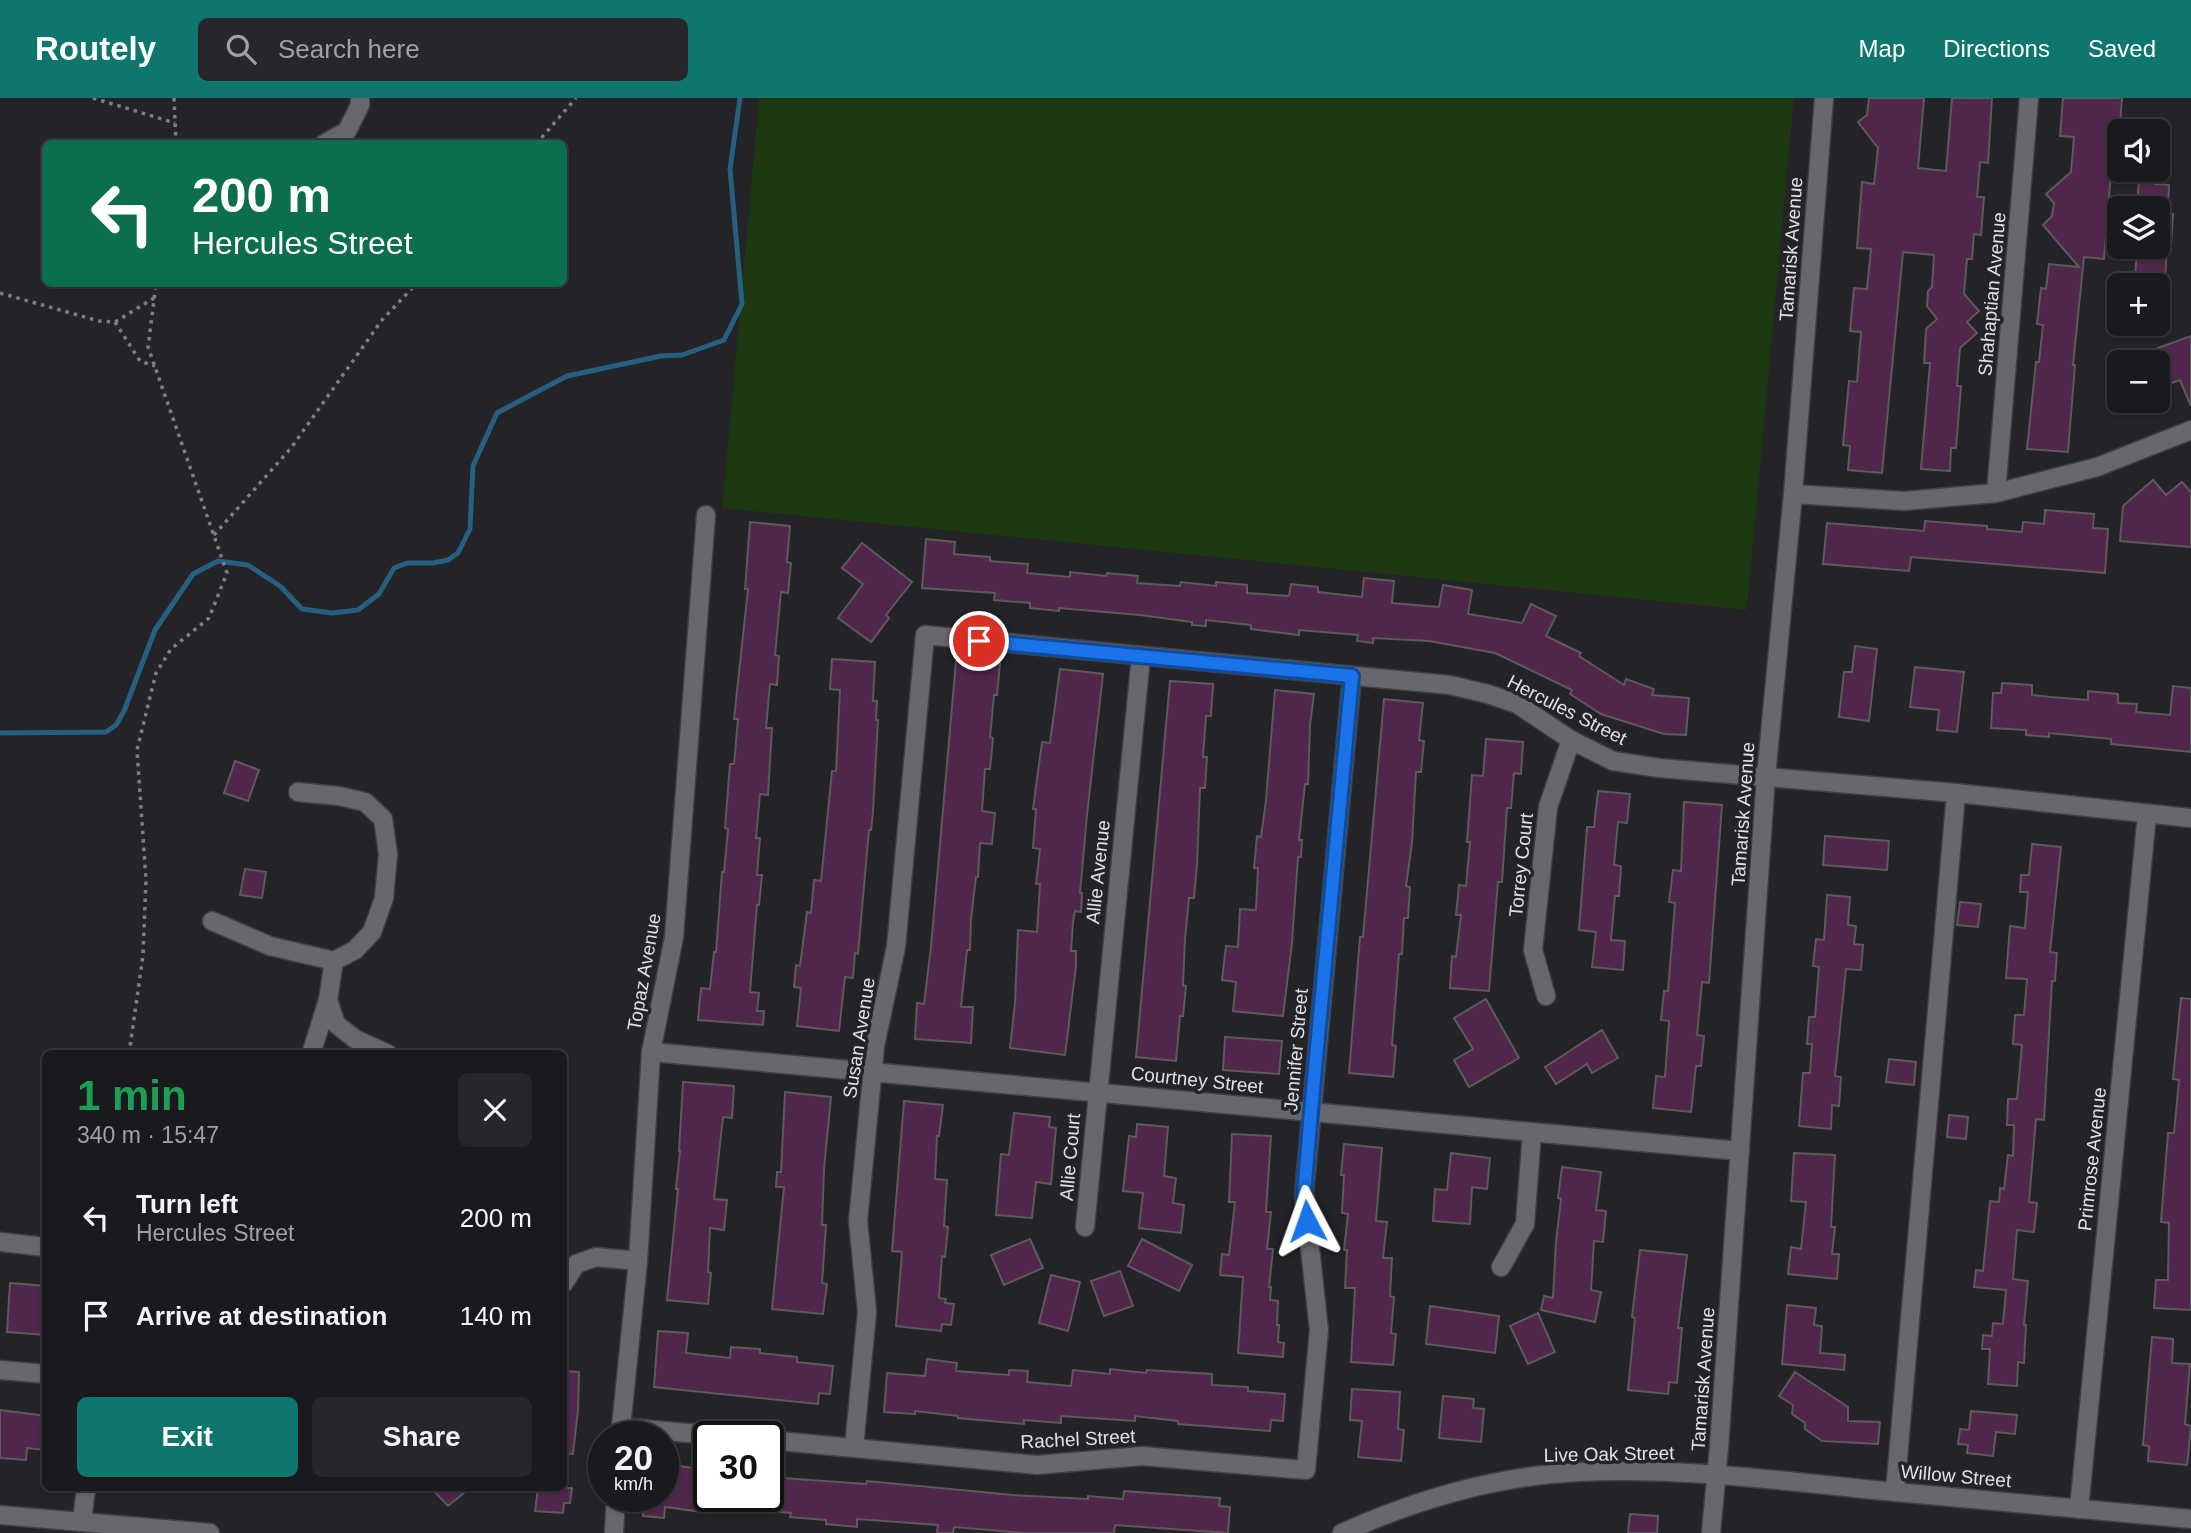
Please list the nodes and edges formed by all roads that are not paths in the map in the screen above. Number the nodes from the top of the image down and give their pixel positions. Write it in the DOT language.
graph roads {
  1 [pos="360,98"];
  2 [pos="1824,98"];
  3 [pos="2029,98"];
  4 [pos="331,140"];
  5 [pos="2191,430"];
  6 [pos="1996,493"];
  7 [pos="1793,494"];
  8 [pos="706,515"];
  9 [pos="925,635"];
  10 [pos="1141,656"];
  11 [pos="1352,676"];
  12 [pos="1571,740"];
  13 [pos="1766,776"];
  14 [pos="298,792"];
  15 [pos="1956,793"];
  16 [pos="2147,814"];
  17 [pos="2191,818"];
  18 [pos="212,922"];
  19 [pos="334,961"];
  20 [pos="1546,996"];
  21 [pos="328,1000"];
  22 [pos="312,1050"];
  23 [pos="379,1050"];
  24 [pos="651,1052"];
  25 [pos="873,1071"];
  26 [pos="1098,1091"];
  27 [pos="1311,1112"];
  28 [pos="1532,1132"];
  29 [pos="1740,1151"];
  30 [pos="1085,1227"];
  31 [pos="0,1242"];
  32 [pos="42,1247"];
  33 [pos="638,1261"];
  34 [pos="1501,1267"];
  35 [pos="567,1278"];
  36 [pos="0,1370"];
  37 [pos="42,1374"];
  38 [pos="622,1421"];
  39 [pos="784,1441"];
  40 [pos="855,1447"];
  41 [pos="1306,1469"];
  42 [pos="1717,1475"];
  43 [pos="86,1491"];
  44 [pos="1895,1492"];
  45 [pos="2079,1509"];
  46 [pos="615,1512"];
  47 [pos="0,1515"];
  48 [pos="2191,1519"];
  49 [pos="82,1521"];
  50 [pos="210,1533"];
  51 [pos="614,1533"];
  52 [pos="1342,1533"];
  53 [pos="1711,1533"];
  1 -- 4 [label="street"];
  2 -- 7 [label="street, Tamarisk Avenue"];
  3 -- 6 [label="street, Shahaptian Avenue"];
  5 -- 6 [label="street"];
  6 -- 7 [label="street"];
  7 -- 13 [label="street, Tamarisk Avenue"];
  8 -- 24 [label="street, Topaz Avenue"];
  9 -- 10 [label="street, Hercules Street"];
  9 -- 25 [label="street, Susan Avenue"];
  10 -- 11 [label="street, Hercules Street"];
  10 -- 26 [label="street, Allie Avenue"];
  11 -- 12 [label="street, Hercules Street"];
  11 -- 27 [label="street, Jennifer Street"];
  12 -- 13 [label="street, Hercules Street"];
  12 -- 20 [label="street, Torrey Court"];
  13 -- 15 [label="street, Hercules Street"];
  13 -- 29 [label="street, Tamarisk Avenue"];
  14 -- 19 [label="street"];
  15 -- 16 [label="street, Hercules Street"];
  15 -- 44 [label="street"];
  16 -- 17 [label="street, Hercules Street"];
  16 -- 45 [label="street, Primrose Avenue"];
  18 -- 19 [label="street"];
  19 -- 21 [label="street"];
  21 -- 22 [label="street"];
  21 -- 23 [label="street"];
  24 -- 25 [label="street, Courtney Street"];
  24 -- 33 [label="street, Topaz Avenue"];
  25 -- 26 [label="street, Courtney Street"];
  25 -- 40 [label="street, Susan Avenue"];
  26 -- 27 [label="street, Courtney Street"];
  26 -- 30 [label="street, Allie Court"];
  27 -- 28 [label="street, Courtney Street"];
  27 -- 41 [label="street, Jennifer Street"];
  28 -- 29 [label="street, Courtney Street"];
  28 -- 34 [label="street"];
  29 -- 42 [label="street, Tamarisk Avenue"];
  31 -- 32 [label="street"];
  33 -- 35 [label="street"];
  33 -- 38 [label="street, Topaz Avenue"];
  36 -- 37 [label="street"];
  39 -- 40 [label="street, Rachel Street"];
  40 -- 41 [label="street, Rachel Street"];
  42 -- 44 [label="street, Willow Street"];
  42 -- 52 [label="street, Live Oak Street"];
  42 -- 53 [label="street, Tamarisk Avenue"];
  43 -- 49 [label="street"];
  44 -- 45 [label="street, Willow Street"];
  45 -- 48 [label="street, Willow Street"];
  46 -- 51 [label="street"];
  47 -- 49 [label="street"];
  49 -- 50 [label="street"];
}
